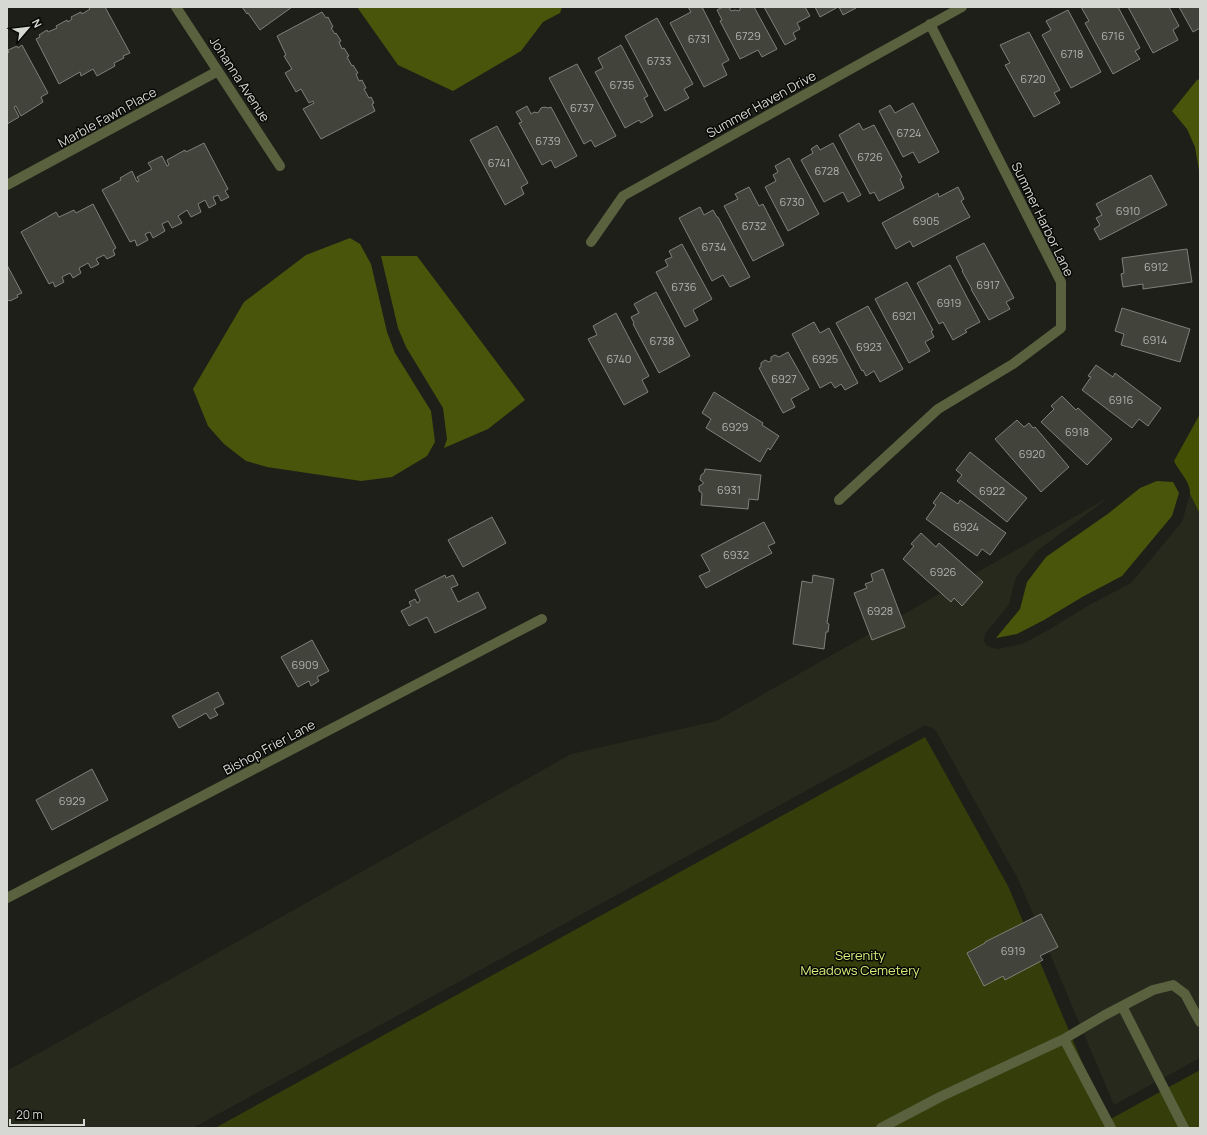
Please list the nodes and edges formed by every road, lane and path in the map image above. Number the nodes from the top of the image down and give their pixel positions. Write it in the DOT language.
graph roads {
  1 [pos="176,7"];
  2 [pos="962,7"];
  3 [pos="930,24"];
  4 [pos="218,71"];
  5 [pos="280,166"];
  6 [pos="7,186"];
  7 [pos="591,242"];
  8 [pos="839,500"];
  9 [pos="542,619"];
  10 [pos="7,898"];
  11 [pos="1122,1006"];
  12 [pos="1200,1022"];
  13 [pos="1064,1039"];
  14 [pos="881,1128"];
  15 [pos="1111,1128"];
  16 [pos="1184,1128"];
  1 -- 4 [label="street, Johanna Avenue"];
  2 -- 3 [label="street, Summer Haven Drive"];
  3 -- 7 [label="street, Summer Haven Drive"];
  3 -- 8 [label="street, Summer Harbor Lane"];
  4 -- 5 [label="street, Johanna Avenue"];
  4 -- 6 [label="street, Marble Fawn Place"];
  9 -- 10 [label="street, Bishop Frier Lane"];
  11 -- 12 [label="street"];
  11 -- 13 [label="street"];
  11 -- 16 [label="street"];
  13 -- 14 [label="street"];
  13 -- 15 [label="street"];
}
